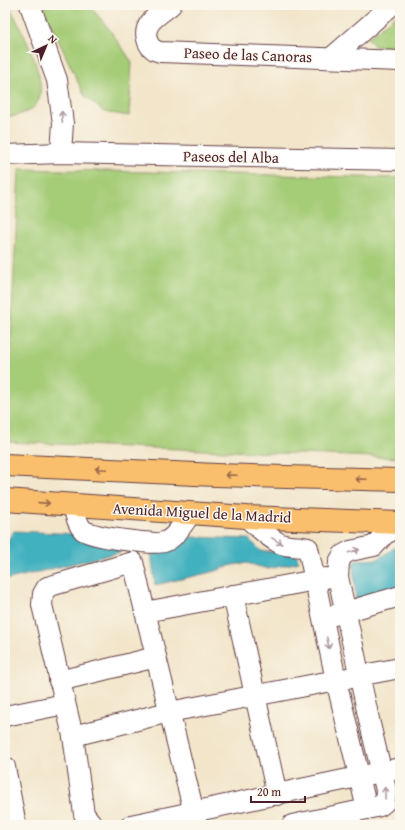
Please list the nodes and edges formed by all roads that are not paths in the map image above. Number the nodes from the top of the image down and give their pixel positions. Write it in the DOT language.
graph roads {
  1 [pos="30,5"];
  2 [pos="171,5"];
  3 [pos="392,5"];
  4 [pos="330,58"];
  5 [pos="400,61"];
  6 [pos="61,153"];
  7 [pos="5,155"];
  8 [pos="400,160"];
  9 [pos="5,465"];
  10 [pos="400,480"];
  11 [pos="5,500"];
  12 [pos="72,505"];
  13 [pos="191,513"];
  14 [pos="246,517"];
  15 [pos="400,523"];
  16 [pos="400,527"];
  17 [pos="131,541"];
  18 [pos="133,562"];
  19 [pos="338,577"];
  20 [pos="314,580"];
  21 [pos="233,595"];
  22 [pos="400,596"];
  23 [pos="145,612"];
  24 [pos="347,612"];
  25 [pos="323,618"];
  26 [pos="156,657"];
  27 [pos="400,668"];
  28 [pos="360,677"];
  29 [pos="59,680"];
  30 [pos="336,680"];
  31 [pos="256,697"];
  32 [pos="65,704"];
  33 [pos="169,712"];
  34 [pos="5,716"];
  35 [pos="370,724"];
  36 [pos="347,727"];
  37 [pos="73,736"];
  38 [pos="5,767"];
  39 [pos="400,768"];
  40 [pos="380,771"];
  41 [pos="358,777"];
  42 [pos="277,794"];
  43 [pos="366,809"];
  44 [pos="196,819"];
  45 [pos="16,825"];
  46 [pos="93,825"];
  47 [pos="131,825"];
  48 [pos="292,825"];
  6 -- 1 [label="street, one-way"];
  2 -- 4 [label="street, Paseo de las Canoras"];
  3 -- 4 [label="street"];
  4 -- 5 [label="street, Paseo de las Canoras"];
  6 -- 7 [label="street, Paseos del Alba"];
  6 -- 8 [label="street, Paseos del Alba"];
  10 -- 9 [label="main road, one-way"];
  11 -- 12 [label="main road, Avenida Miguel de la Madrid, one-way"];
  12 -- 13 [label="main road, Avenida Miguel de la Madrid"];
  12 -- 17 [label="street"];
  13 -- 14 [label="main road, Avenida Miguel de la Madrid"];
  13 -- 17 [label="street"];
  14 -- 15 [label="main road, Avenida Miguel de la Madrid"];
  14 -- 20 [label="street, one-way"];
  19 -- 16 [label="street, one-way"];
  17 -- 18 [label="street"];
  18 -- 23 [label="street"];
  18 -- 29 [label="street"];
  19 -- 20 [label="street"];
  19 -- 24 [label="street"];
  20 -- 21 [label="street"];
  20 -- 25 [label="street"];
  21 -- 23 [label="street"];
  21 -- 31 [label="street"];
  22 -- 24 [label="street"];
  23 -- 26 [label="street"];
  24 -- 25 [label="street"];
  24 -- 28 [label="street"];
  25 -- 30 [label="street, one-way"];
  26 -- 29 [label="street"];
  26 -- 33 [label="street"];
  27 -- 28 [label="street"];
  28 -- 30 [label="street"];
  28 -- 35 [label="street"];
  29 -- 32 [label="street"];
  30 -- 31 [label="street"];
  30 -- 36 [label="street"];
  31 -- 33 [label="street"];
  31 -- 42 [label="street"];
  32 -- 34 [label="street"];
  32 -- 37 [label="street"];
  33 -- 37 [label="street"];
  33 -- 44 [label="street"];
  35 -- 36 [label="street"];
  35 -- 40 [label="street"];
  36 -- 41 [label="street"];
  37 -- 46 [label="street"];
  38 -- 45 [label="street"];
  39 -- 40 [label="street"];
  40 -- 41 [label="street"];
  43 -- 40 [label="street, one-way"];
  41 -- 42 [label="street"];
  41 -- 43 [label="street"];
  42 -- 44 [label="street"];
  43 -- 48 [label="street"];
  44 -- 47 [label="street"];
}
